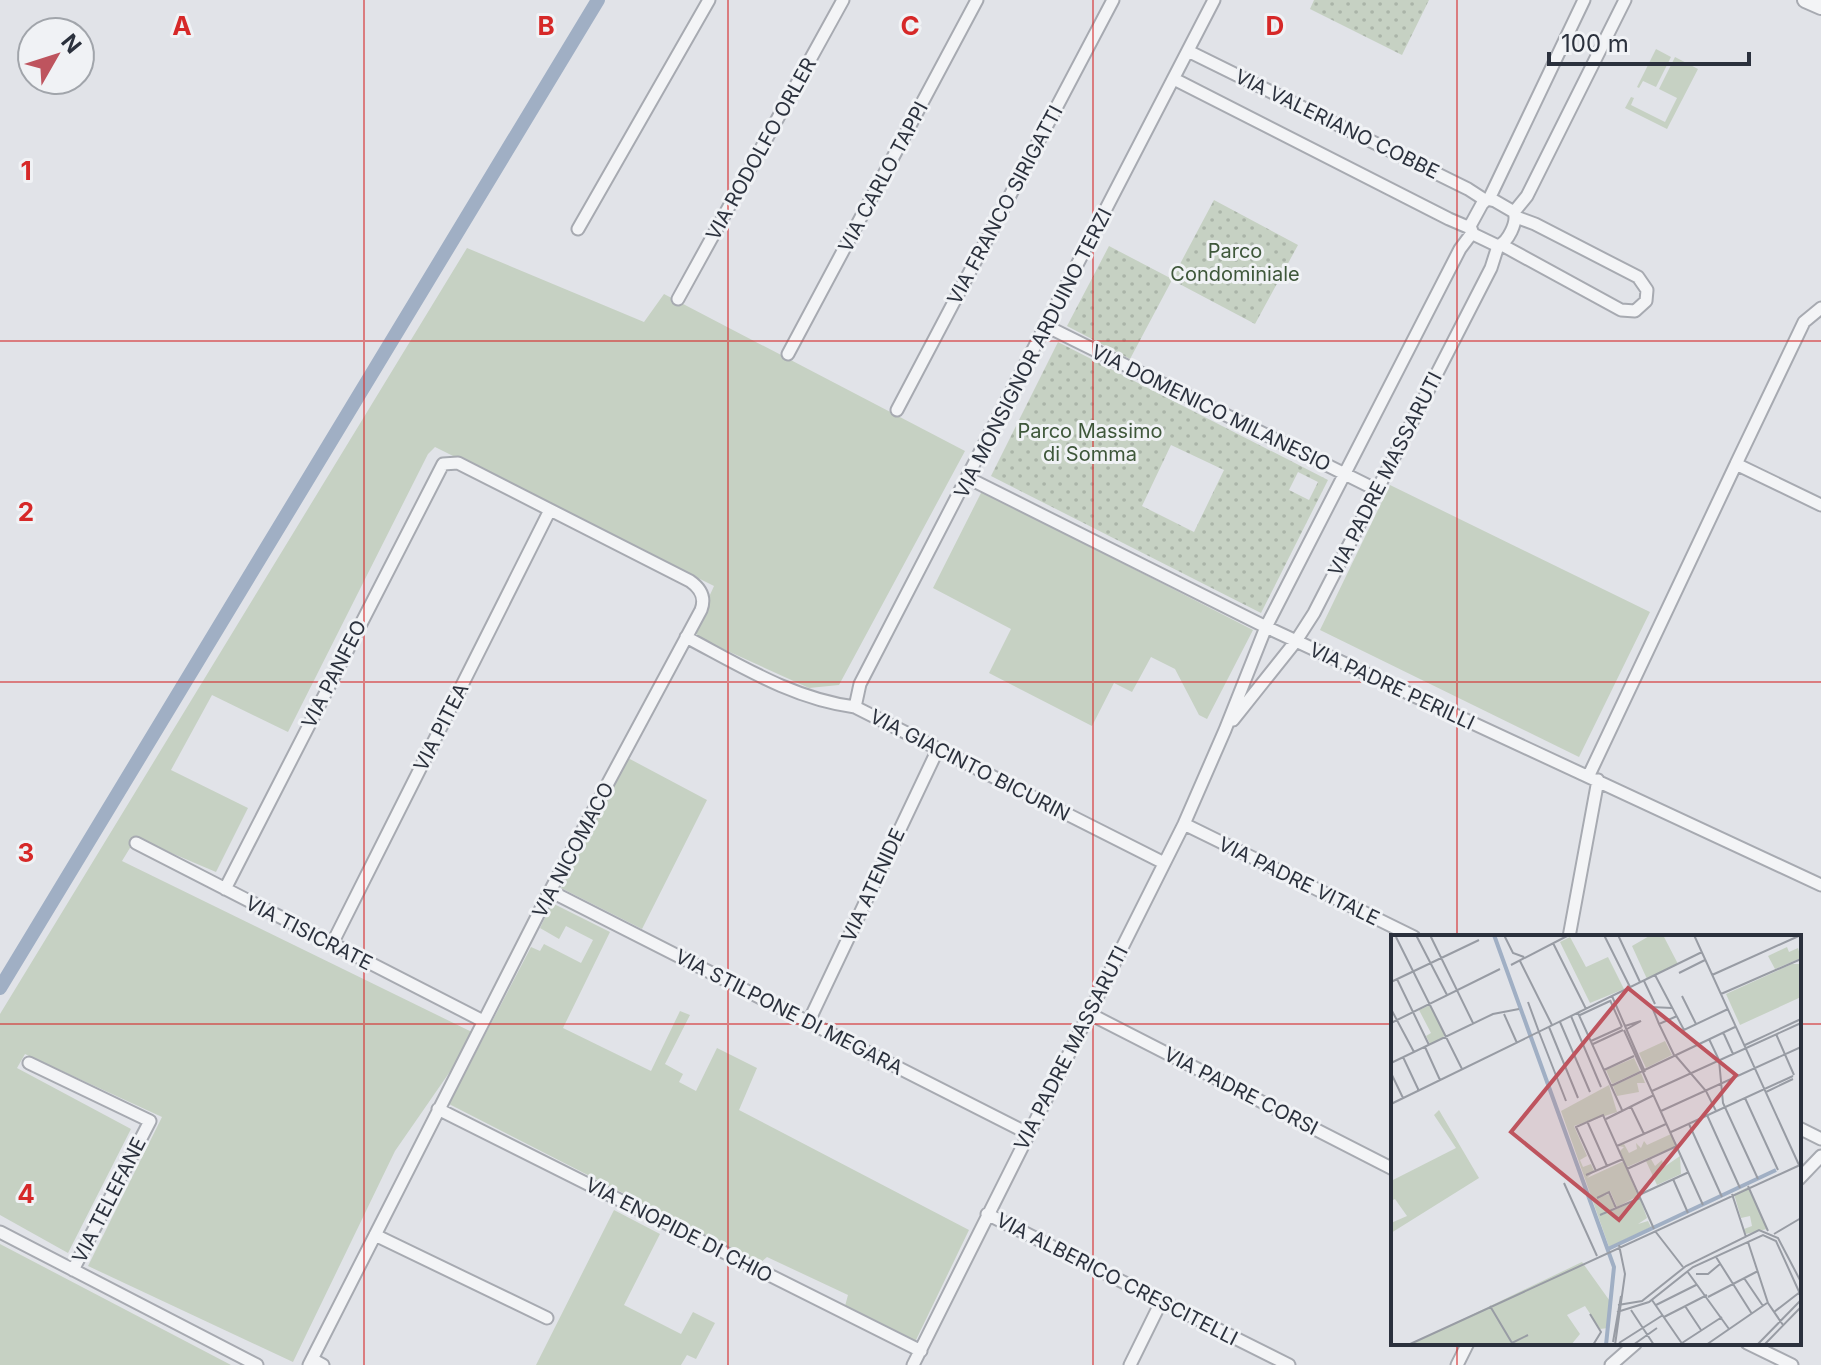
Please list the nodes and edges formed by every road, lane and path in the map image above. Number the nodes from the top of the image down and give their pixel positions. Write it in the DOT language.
graph roads {
  1 [pos="709,0"];
  2 [pos="843,0"];
  3 [pos="977,0"];
  4 [pos="1113,0"];
  5 [pos="1214,0"];
  6 [pos="1584,0"];
  7 [pos="1625,0"];
  8 [pos="1805,0"];
  9 [pos="1821,7"];
  10 [pos="1188,51"];
  11 [pos="1174,79"];
  12 [pos="1488,201"];
  13 [pos="1515,217"];
  14 [pos="578,229"];
  15 [pos="1472,230"];
  16 [pos="1502,244"];
  17 [pos="678,299"];
  18 [pos="1821,308"];
  19 [pos="1046,326"];
  20 [pos="788,354"];
  21 [pos="897,410"];
  22 [pos="446,462"];
  23 [pos="1736,464"];
  24 [pos="1344,473"];
  25 [pos="968,478"];
  26 [pos="1377,490"];
  27 [pos="1821,505"];
  28 [pos="550,510"];
  29 [pos="1266,627"];
  30 [pos="686,637"];
  31 [pos="1296,641"];
  32 [pos="855,707"];
  33 [pos="1225,730"];
  34 [pos="938,749"];
  35 [pos="1594,778"];
  36 [pos="1184,824"];
  37 [pos="136,843"];
  38 [pos="1164,863"];
  39 [pos="1821,885"];
  40 [pos="225,889"];
  41 [pos="550,891"];
  42 [pos="1410,935"];
  43 [pos="1569,935"];
  44 [pos="332,944"];
  45 [pos="1090,1014"];
  46 [pos="483,1021"];
  47 [pos="809,1021"];
  48 [pos="29,1063"];
  49 [pos="438,1109"];
  50 [pos="1801,1129"];
  51 [pos="1027,1133"];
  52 [pos="1821,1139"];
  53 [pos="1821,1156"];
  54 [pos="1391,1168"];
  55 [pos="1801,1177"];
  56 [pos="987,1214"];
  57 [pos="0,1232"];
  58 [pos="375,1235"];
  59 [pos="73,1270"];
  60 [pos="1161,1302"];
  61 [pos="547,1318"];
  62 [pos="1467,1345"];
  63 [pos="1634,1345"];
  64 [pos="1751,1345"];
  65 [pos="921,1351"];
  66 [pos="315,1363"];
  67 [pos="257,1365"];
  68 [pos="913,1365"];
  69 [pos="1130,1365"];
  70 [pos="1289,1365"];
  71 [pos="1457,1365"];
  72 [pos="1611,1365"];
  73 [pos="1792,1365"];
  1 -- 14 [label="street"];
  2 -- 17 [label="street, VIA RODOLFO ORLER"];
  3 -- 20 [label="street, VIA CARLO TAPPI"];
  4 -- 21 [label="street, VIA FRANCO SIRIGATTI"];
  5 -- 10 [label="street, VIA MONSIGNOR ARDUINO TERZI"];
  6 -- 12 [label="street, VIA PADRE MASSARUTI"];
  7 -- 13 [label="street, VIA PADRE MASSARUTI"];
  8 -- 9 [label="street"];
  10 -- 11 [label="street, VIA MONSIGNOR ARDUINO TERZI"];
  10 -- 12 [label="street, VIA VALERIANO COBBE"];
  11 -- 15 [label="street, VIA VALERIANO COBBE"];
  11 -- 19 [label="street, VIA MONSIGNOR ARDUINO TERZI"];
  12 -- 13 [label="street, VIA VALERIANO COBBE"];
  12 -- 15 [label="street, VIA PADRE MASSARUTI"];
  13 -- 16 [label="street, VIA PADRE MASSARUTI"];
  13 -- 16 [label="street, VIA VALERIANO COBBE"];
  15 -- 16 [label="street, VIA VALERIANO COBBE"];
  15 -- 24 [label="street, VIA PADRE MASSARUTI"];
  16 -- 26 [label="street, VIA PADRE MASSARUTI"];
  18 -- 23 [label="street"];
  19 -- 24 [label="street, VIA DOMENICO MILANESIO"];
  19 -- 25 [label="street, VIA MONSIGNOR ARDUINO TERZI"];
  22 -- 28 [label="street, VIA NICOMACO"];
  22 -- 40 [label="street, VIA PANFEO"];
  23 -- 27 [label="street"];
  23 -- 35 [label="street"];
  24 -- 26 [label="street, VIA DOMENICO MILANESIO"];
  24 -- 29 [label="street, VIA PADRE MASSARUTI"];
  25 -- 29 [label="street, VIA PADRE PERILLI"];
  25 -- 32 [label="street, VIA MONSIGNOR ARDUINO TERZI"];
  26 -- 31 [label="street, VIA PADRE MASSARUTI"];
  28 -- 30 [label="street, VIA NICOMACO"];
  28 -- 44 [label="street, VIA PITEA"];
  29 -- 31 [label="street, VIA PADRE PERILLI"];
  29 -- 33 [label="street, VIA PADRE MASSARUTI"];
  30 -- 32 [label="street, VIA GIACINTO BICURIN"];
  30 -- 41 [label="street, VIA NICOMACO"];
  31 -- 33 [label="street, VIA PADRE MASSARUTI"];
  31 -- 35 [label="street, VIA PADRE PERILLI"];
  32 -- 34 [label="street, VIA GIACINTO BICURIN"];
  33 -- 36 [label="street, VIA PADRE MASSARUTI"];
  34 -- 38 [label="street, VIA GIACINTO BICURIN"];
  34 -- 47 [label="street, VIA ATENIDE"];
  35 -- 39 [label="street, VIA PADRE PERILLI"];
  35 -- 43 [label="street"];
  36 -- 38 [label="street, VIA PADRE MASSARUTI"];
  36 -- 42 [label="street, VIA PADRE VITALE"];
  37 -- 40 [label="street, VIA TISICRATE"];
  38 -- 45 [label="street, VIA PADRE MASSARUTI"];
  40 -- 44 [label="street, VIA TISICRATE"];
  41 -- 46 [label="street, VIA NICOMACO"];
  41 -- 47 [label="street, VIA STILPONE DI MEGARA"];
  44 -- 46 [label="street, VIA TISICRATE"];
  45 -- 51 [label="street, VIA PADRE MASSARUTI"];
  45 -- 54 [label="street, VIA PADRE CORSI"];
  46 -- 49 [label="street, VIA NICOMACO"];
  47 -- 51 [label="street, VIA STILPONE DI MEGARA"];
  48 -- 59 [label="street, VIA TELEFANE"];
  49 -- 58 [label="street, VIA NICOMACO"];
  49 -- 65 [label="street, VIA ENOPIDE DI CHIO"];
  50 -- 52 [label="street"];
  51 -- 56 [label="street, VIA PADRE MASSARUTI"];
  53 -- 55 [label="street"];
  56 -- 60 [label="street, VIA ALBERICO CRESCITELLI"];
  56 -- 65 [label="street, VIA PADRE MASSARUTI"];
  57 -- 59 [label="street"];
  58 -- 61 [label="street"];
  58 -- 66 [label="street, VIA NICOMACO"];
  59 -- 67 [label="street"];
  60 -- 69 [label="street"];
  60 -- 70 [label="street, VIA ALBERICO CRESCITELLI"];
  62 -- 71 [label="street"];
  63 -- 72 [label="street"];
  64 -- 73 [label="street"];
  65 -- 68 [label="street, VIA PADRE MASSARUTI"];
}
